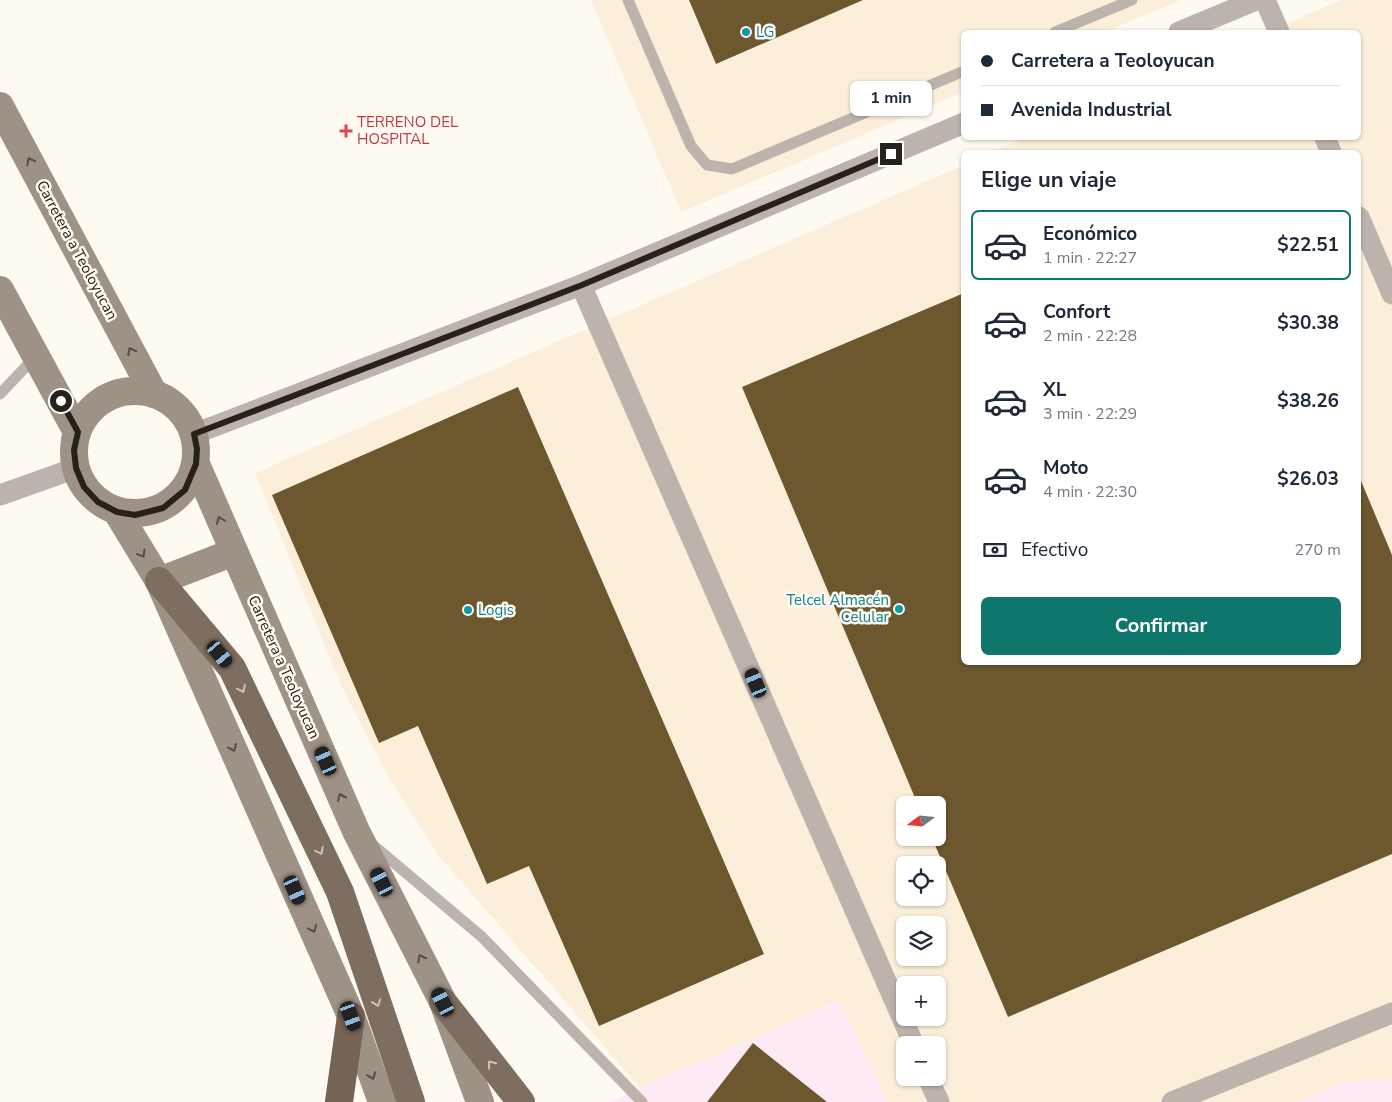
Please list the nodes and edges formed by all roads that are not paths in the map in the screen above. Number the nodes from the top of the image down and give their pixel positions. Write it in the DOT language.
graph roads {
  1 [pos="628,0"];
  2 [pos="1132,0"];
  3 [pos="1256,0"];
  4 [pos="1265,0"];
  5 [pos="1060,30"];
  6 [pos="1184,30"];
  7 [pos="1278,30"];
  8 [pos="961,72"];
  9 [pos="0,106"];
  10 [pos="961,124"];
  11 [pos="1361,222"];
  12 [pos="582,285"];
  13 [pos="0,290"];
  14 [pos="1392,294"];
  15 [pos="36,356"];
  16 [pos="0,394"];
  17 [pos="154,394"];
  18 [pos="78,432"];
  19 [pos="194,434"];
  20 [pos="196,464"];
  21 [pos="76,468"];
  22 [pos="0,495"];
  23 [pos="117,512"];
  24 [pos="234,552"];
  25 [pos="159,581"];
  26 [pos="356,831"];
  27 [pos="443,1002"];
  28 [pos="1392,1013"];
  29 [pos="351,1016"];
  30 [pos="910,1036"];
  31 [pos="932,1086"];
  32 [pos="339,1102"];
  33 [pos="382,1102"];
  34 [pos="411,1102"];
  35 [pos="480,1102"];
  36 [pos="521,1102"];
  37 [pos="642,1102"];
  38 [pos="939,1102"];
  39 [pos="1172,1102"];
  1 -- 8 [label="lane"];
  2 -- 5 [label="lane"];
  3 -- 6 [label="street"];
  4 -- 7 [label="street"];
  17 -- 9 [label="main road, Carretera a Teoloyucan, one-way"];
  10 -- 12 [label="street"];
  11 -- 14 [label="street"];
  12 -- 19 [label="street"];
  12 -- 30 [label="street"];
  13 -- 15 [label="main road"];
  15 -- 16 [label="lane"];
  15 -- 18 [label="main road"];
  17 -- 18 [label="main road"];
  17 -- 19 [label="main road"];
  18 -- 21 [label="main road"];
  19 -- 20 [label="main road"];
  20 -- 23 [label="main road"];
  24 -- 20 [label="main road, Carretera a Teoloyucan, one-way"];
  21 -- 22 [label="street"];
  21 -- 23 [label="main road"];
  23 -- 25 [label="main road, one-way"];
  24 -- 25 [label="main road"];
  26 -- 24 [label="main road, Carretera a Teoloyucan, one-way"];
  25 -- 29 [label="main road, one-way"];
  25 -- 34 [label="highway, one-way"];
  27 -- 26 [label="main road, Carretera a Teoloyucan, one-way"];
  26 -- 37 [label="lane"];
  27 -- 35 [label="main road, Carretera a Teoloyucan"];
  36 -- 27 [label="highway, one-way"];
  28 -- 39 [label="street"];
  29 -- 32 [label="highway"];
  29 -- 33 [label="main road, one-way"];
  31 -- 38 [label="street"];
}
